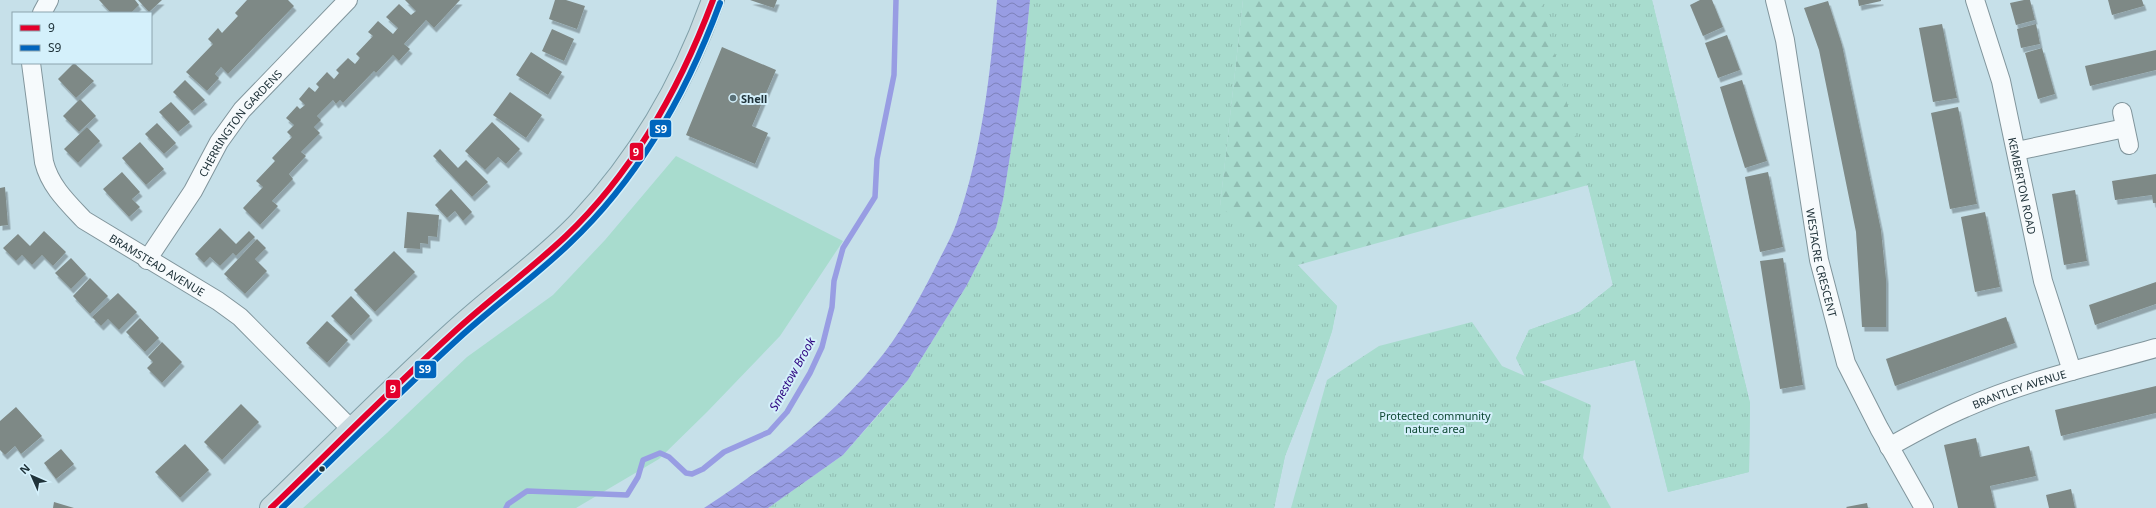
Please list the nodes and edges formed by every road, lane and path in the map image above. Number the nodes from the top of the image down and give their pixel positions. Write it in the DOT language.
graph roads {
  1 [pos="49,0"];
  2 [pos="348,0"];
  3 [pos="713,0"];
  4 [pos="1775,0"];
  5 [pos="1975,0"];
  6 [pos="43,12"];
  7 [pos="31,64"];
  8 [pos="2125,128"];
  9 [pos="2017,151"];
  10 [pos="147,260"];
  11 [pos="2156,348"];
  12 [pos="2072,371"];
  13 [pos="352,430"];
  14 [pos="1889,447"];
  15 [pos="271,508"];
  16 [pos="1924,508"];
  1 -- 6 [label="street"];
  2 -- 10 [label="street, CHERRINGTON GARDENS"];
  3 -- 13 [label="highway"];
  4 -- 14 [label="street, WESTACRE CRESCENT"];
  5 -- 9 [label="street, KEMBERTON ROAD"];
  7 -- 10 [label="street, BRAMSTEAD AVENUE"];
  8 -- 9 [label="street"];
  9 -- 12 [label="street, KEMBERTON ROAD"];
  10 -- 13 [label="street, BRAMSTEAD AVENUE"];
  11 -- 12 [label="street, BRANTLEY AVENUE"];
  12 -- 14 [label="street, BRANTLEY AVENUE"];
  13 -- 15 [label="highway"];
  14 -- 16 [label="street, WESTACRE CRESCENT"];
}
